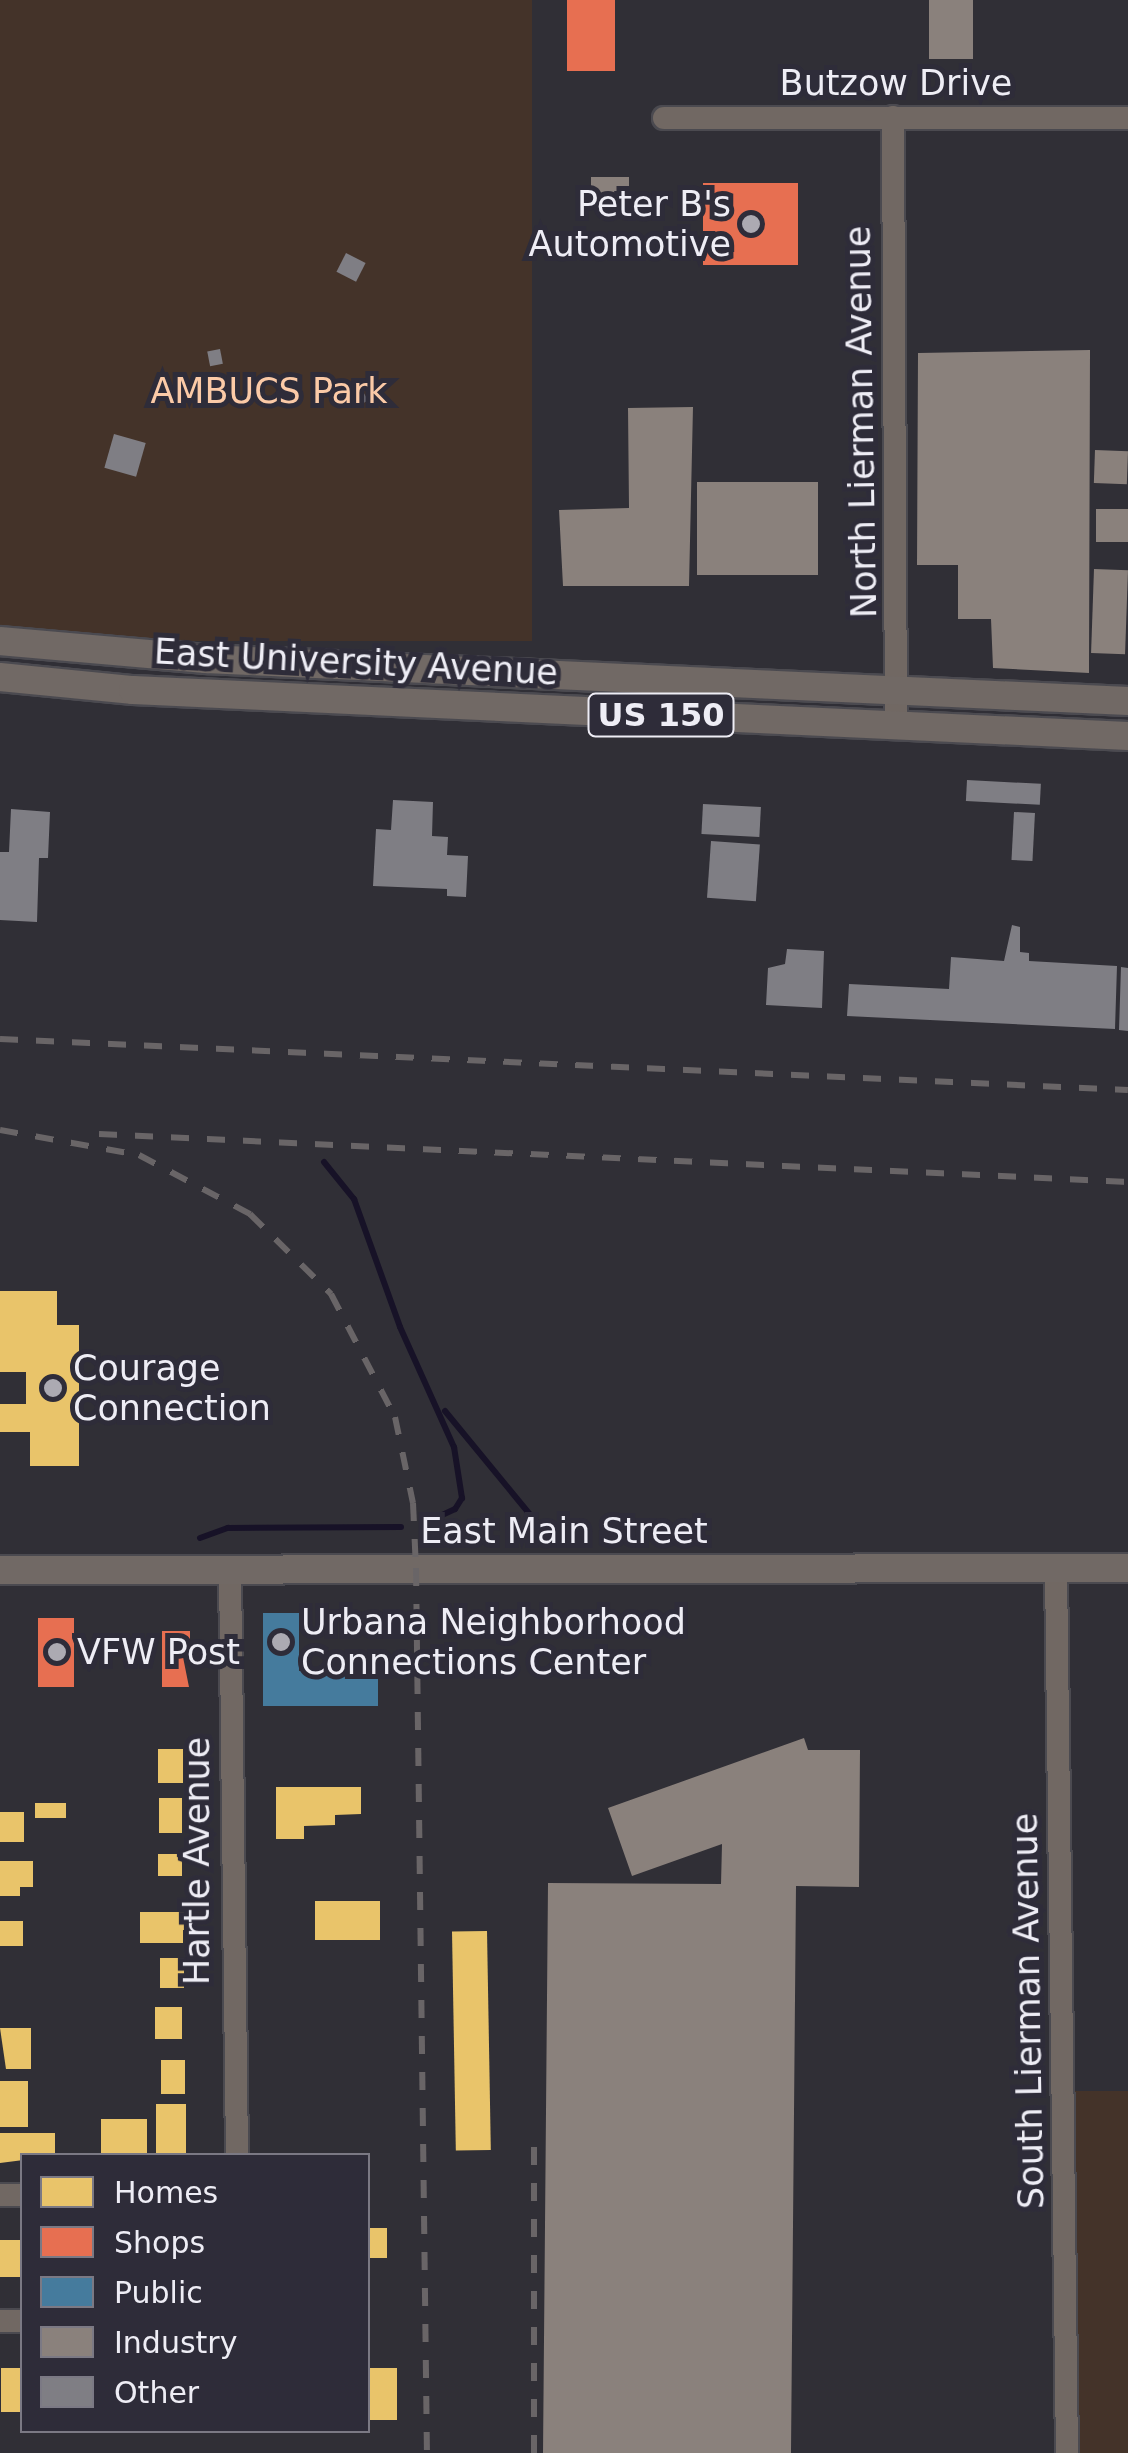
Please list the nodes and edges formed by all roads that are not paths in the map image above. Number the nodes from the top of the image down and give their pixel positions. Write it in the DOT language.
graph roads {
  1 [pos="664,118"];
  2 [pos="893,118"];
  3 [pos="1128,118"];
  4 [pos="0,642"];
  5 [pos="0,677"];
  6 [pos="897,690"];
  7 [pos="1128,700"];
  8 [pos="896,725"];
  9 [pos="1128,736"];
  10 [pos="230,1567"];
  11 [pos="1056,1568"];
  12 [pos="1128,1568"];
  13 [pos="0,1570"];
  14 [pos="237,2153"];
  15 [pos="1066,2453"];
  1 -- 2 [label="street, Butzow Drive"];
  2 -- 3 [label="street, Butzow Drive"];
  2 -- 6 [label="street, North Lierman Avenue"];
  4 -- 6 [label="main road, East University Avenue / US 150"];
  5 -- 8 [label="main road, East University Avenue / US 150"];
  6 -- 7 [label="main road, East University Avenue / US 150"];
  6 -- 8 [label="street, North Lierman Avenue"];
  8 -- 9 [label="main road, East University Avenue / US 150"];
  10 -- 11 [label="main road, East Main Street"];
  10 -- 13 [label="main road, East Main Street"];
  10 -- 14 [label="street, Hartle Avenue"];
  11 -- 12 [label="main road, East Main Street"];
  11 -- 15 [label="street, South Lierman Avenue"];
}
